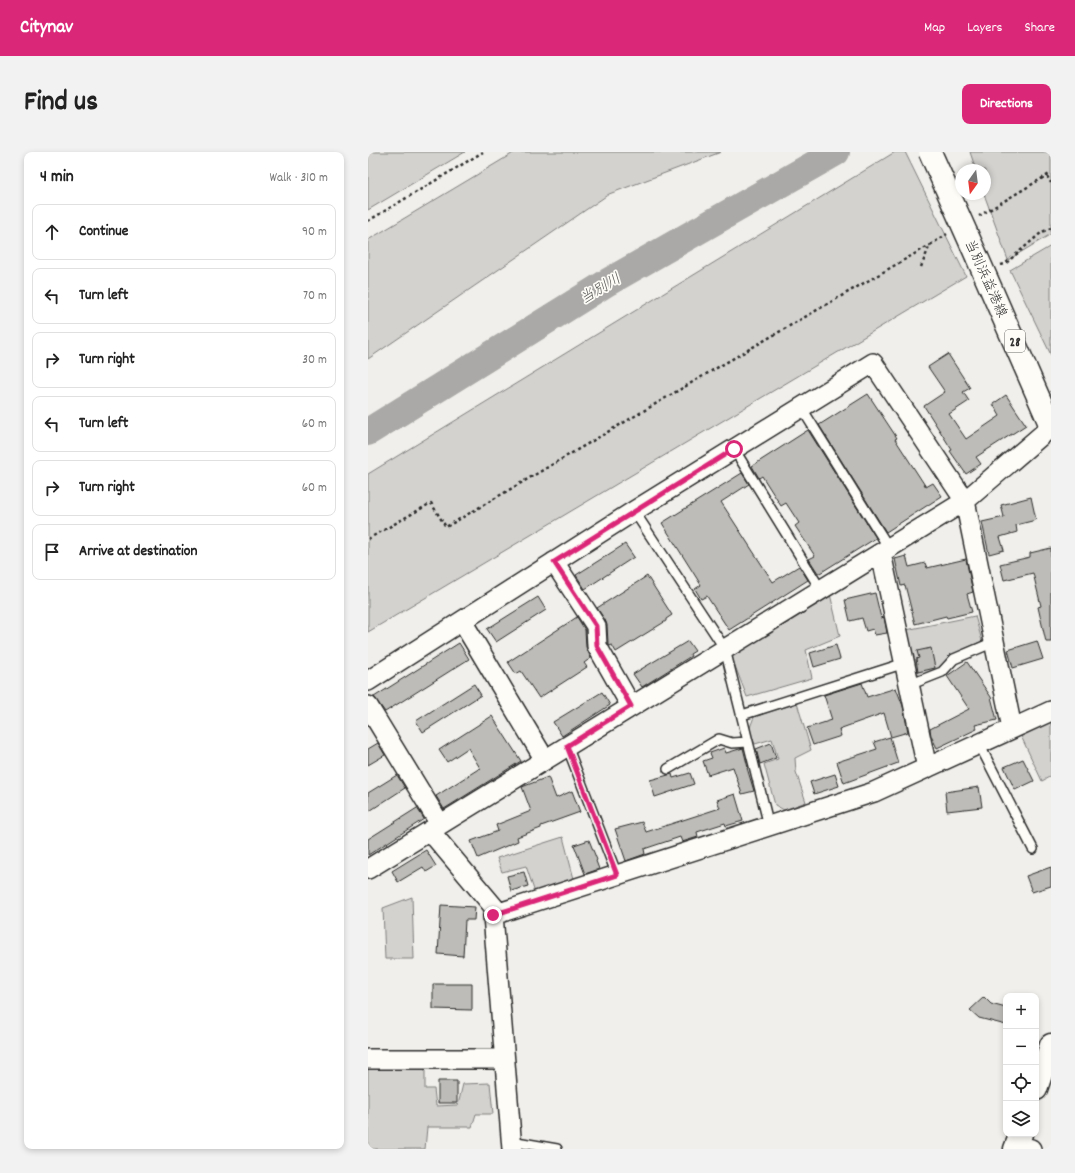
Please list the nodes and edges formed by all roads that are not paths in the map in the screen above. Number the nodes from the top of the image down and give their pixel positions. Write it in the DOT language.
graph roads {
  1 [pos="930,152"];
  2 [pos="801,407"];
  3 [pos="1050,419"];
  4 [pos="734,449"];
  5 [pos="965,501"];
  6 [pos="634,511"];
  7 [pos="885,550"];
  8 [pos="554,562"];
  9 [pos="821,590"];
  10 [pos="462,621"];
  11 [pos="994,642"];
  12 [pos="724,649"];
  13 [pos="905,663"];
  14 [pos="368,681"];
  15 [pos="909,685"];
  16 [pos="368,706"];
  17 [pos="631,706"];
  18 [pos="1051,711"];
  19 [pos="742,716"];
  20 [pos="1012,728"];
  21 [pos="748,742"];
  22 [pos="980,744"];
  23 [pos="567,746"];
  24 [pos="545,760"];
  25 [pos="668,768"];
  26 [pos="927,768"];
  27 [pos="769,826"];
  28 [pos="435,827"];
  29 [pos="1033,849"];
  30 [pos="370,864"];
  31 [pos="617,875"];
  32 [pos="499,913"];
  33 [pos="1051,1045"];
  34 [pos="368,1059"];
  35 [pos="504,1059"];
  36 [pos="1039,1080"];
  37 [pos="511,1145"];
  38 [pos="557,1149"];
  1 -- 3 [label="main road, 当別浜益港線 / 28, bridge"];
  2 -- 4 [label="street"];
  2 -- 5 [label="street"];
  2 -- 7 [label="lane"];
  3 -- 5 [label="street"];
  4 -- 6 [label="street"];
  4 -- 9 [label="lane"];
  5 -- 7 [label="street"];
  5 -- 11 [label="street"];
  6 -- 8 [label="street"];
  6 -- 12 [label="lane"];
  7 -- 9 [label="street"];
  7 -- 13 [label="street"];
  8 -- 10 [label="street"];
  8 -- 17 [label="street"];
  9 -- 12 [label="street"];
  10 -- 14 [label="street"];
  10 -- 24 [label="street"];
  11 -- 15 [label="lane"];
  11 -- 20 [label="street"];
  12 -- 17 [label="street"];
  12 -- 19 [label="lane"];
  13 -- 15 [label="street"];
  13 -- 19 [label="lane"];
  15 -- 26 [label="street"];
  16 -- 28 [label="street"];
  17 -- 23 [label="street"];
  18 -- 20 [label="street"];
  19 -- 21 [label="lane"];
  20 -- 22 [label="street"];
  21 -- 25 [label="lane"];
  21 -- 27 [label="lane"];
  22 -- 26 [label="street"];
  22 -- 29 [label="lane"];
  23 -- 24 [label="street"];
  23 -- 31 [label="lane"];
  24 -- 28 [label="street"];
  26 -- 27 [label="street"];
  27 -- 31 [label="street"];
  28 -- 30 [label="street"];
  28 -- 32 [label="street"];
  31 -- 32 [label="street"];
  32 -- 35 [label="street"];
  33 -- 36 [label="main road"];
  34 -- 35 [label="street"];
  35 -- 37 [label="street"];
  37 -- 38 [label="lane"];
}
